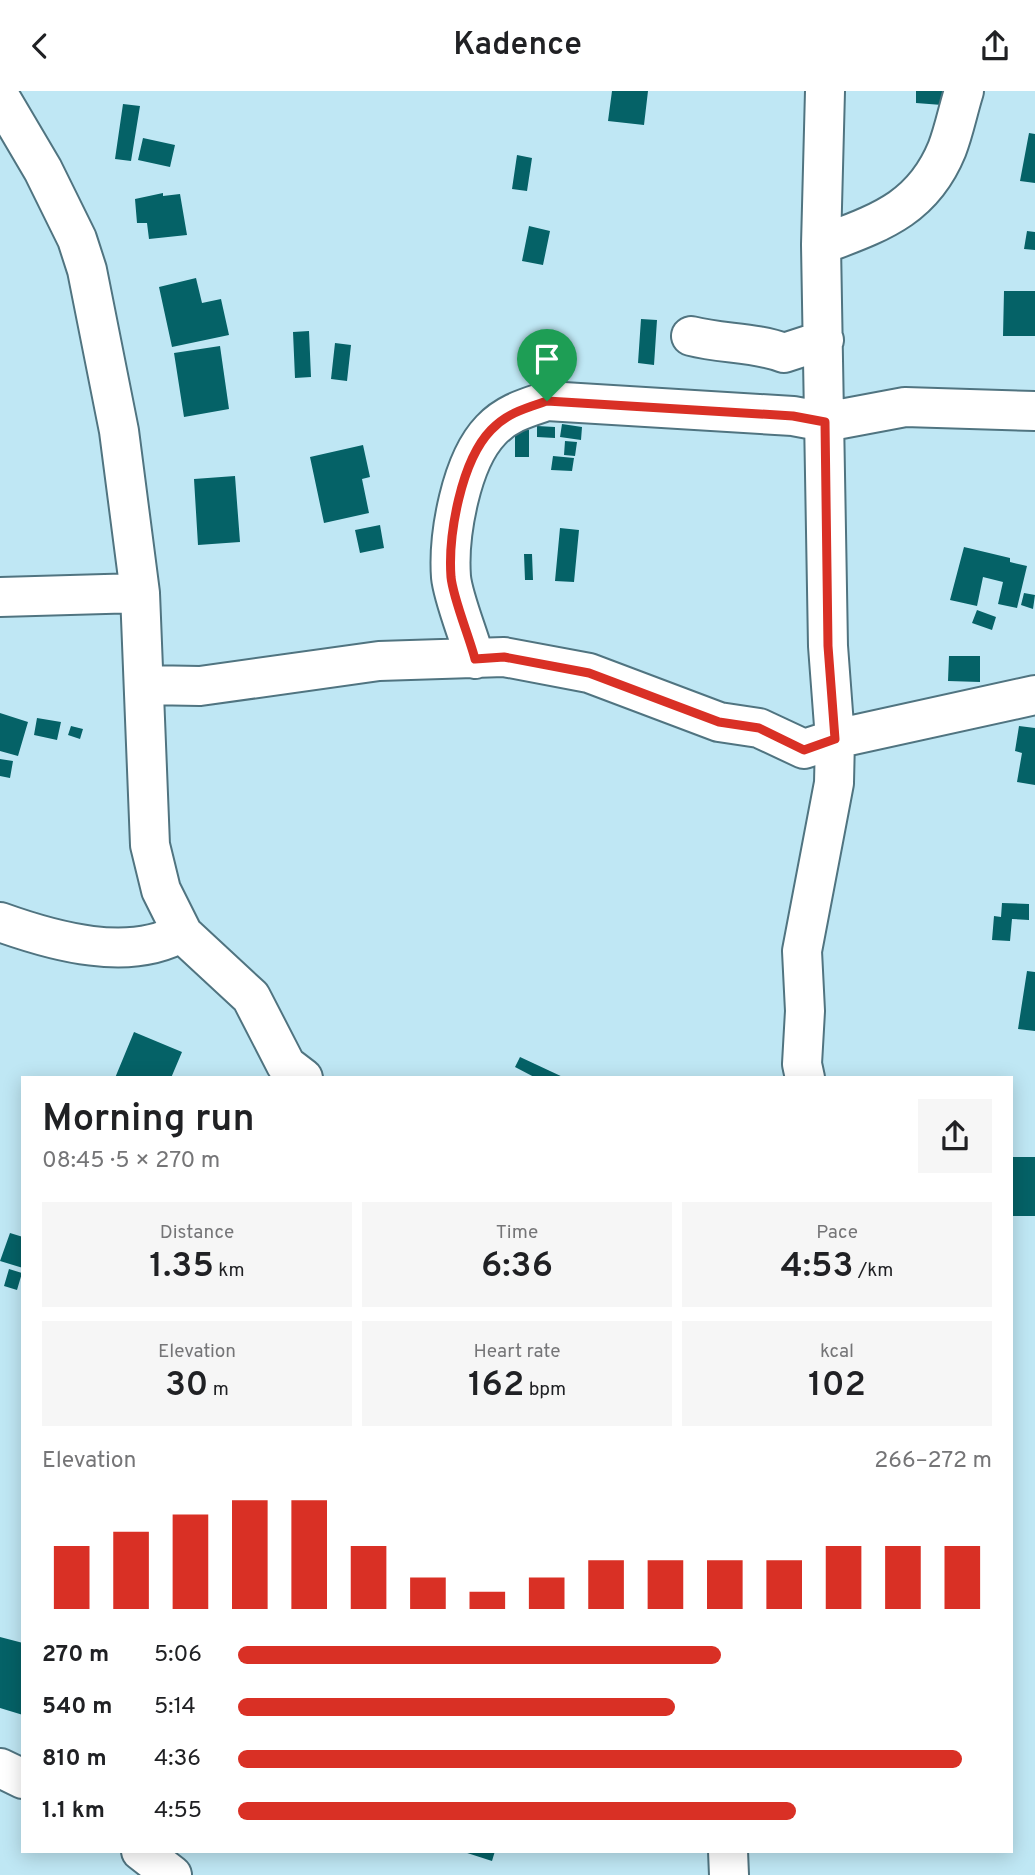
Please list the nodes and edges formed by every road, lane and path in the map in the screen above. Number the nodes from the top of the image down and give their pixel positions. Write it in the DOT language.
graph roads {
  1 [pos="825,91"];
  2 [pos="964,91"];
  3 [pos="0,97"];
  4 [pos="821,245"];
  5 [pos="691,336"];
  6 [pos="824,339"];
  7 [pos="1035,411"];
  8 [pos="825,422"];
  9 [pos="140,593"];
  10 [pos="0,597"];
  11 [pos="475,659"];
  12 [pos="145,685"];
  13 [pos="1035,695"];
  14 [pos="835,739"];
  15 [pos="0,922"];
  16 [pos="182,932"];
  17 [pos="300,1076"];
  18 [pos="805,1076"];
  19 [pos="0,1768"];
  20 [pos="21,1778"];
  21 [pos="144,1853"];
  22 [pos="172,1875"];
  1 -- 4 [label="street"];
  2 -- 4 [label="street"];
  3 -- 9 [label="street"];
  4 -- 6 [label="street"];
  5 -- 6 [label="street"];
  6 -- 8 [label="street"];
  7 -- 8 [label="street"];
  8 -- 11 [label="street"];
  8 -- 14 [label="street"];
  9 -- 10 [label="street"];
  9 -- 12 [label="street"];
  11 -- 12 [label="street"];
  11 -- 14 [label="street"];
  12 -- 16 [label="street"];
  13 -- 14 [label="street"];
  14 -- 18 [label="street"];
  15 -- 16 [label="street"];
  16 -- 17 [label="street"];
  19 -- 20 [label="street"];
  21 -- 22 [label="street"];
}
